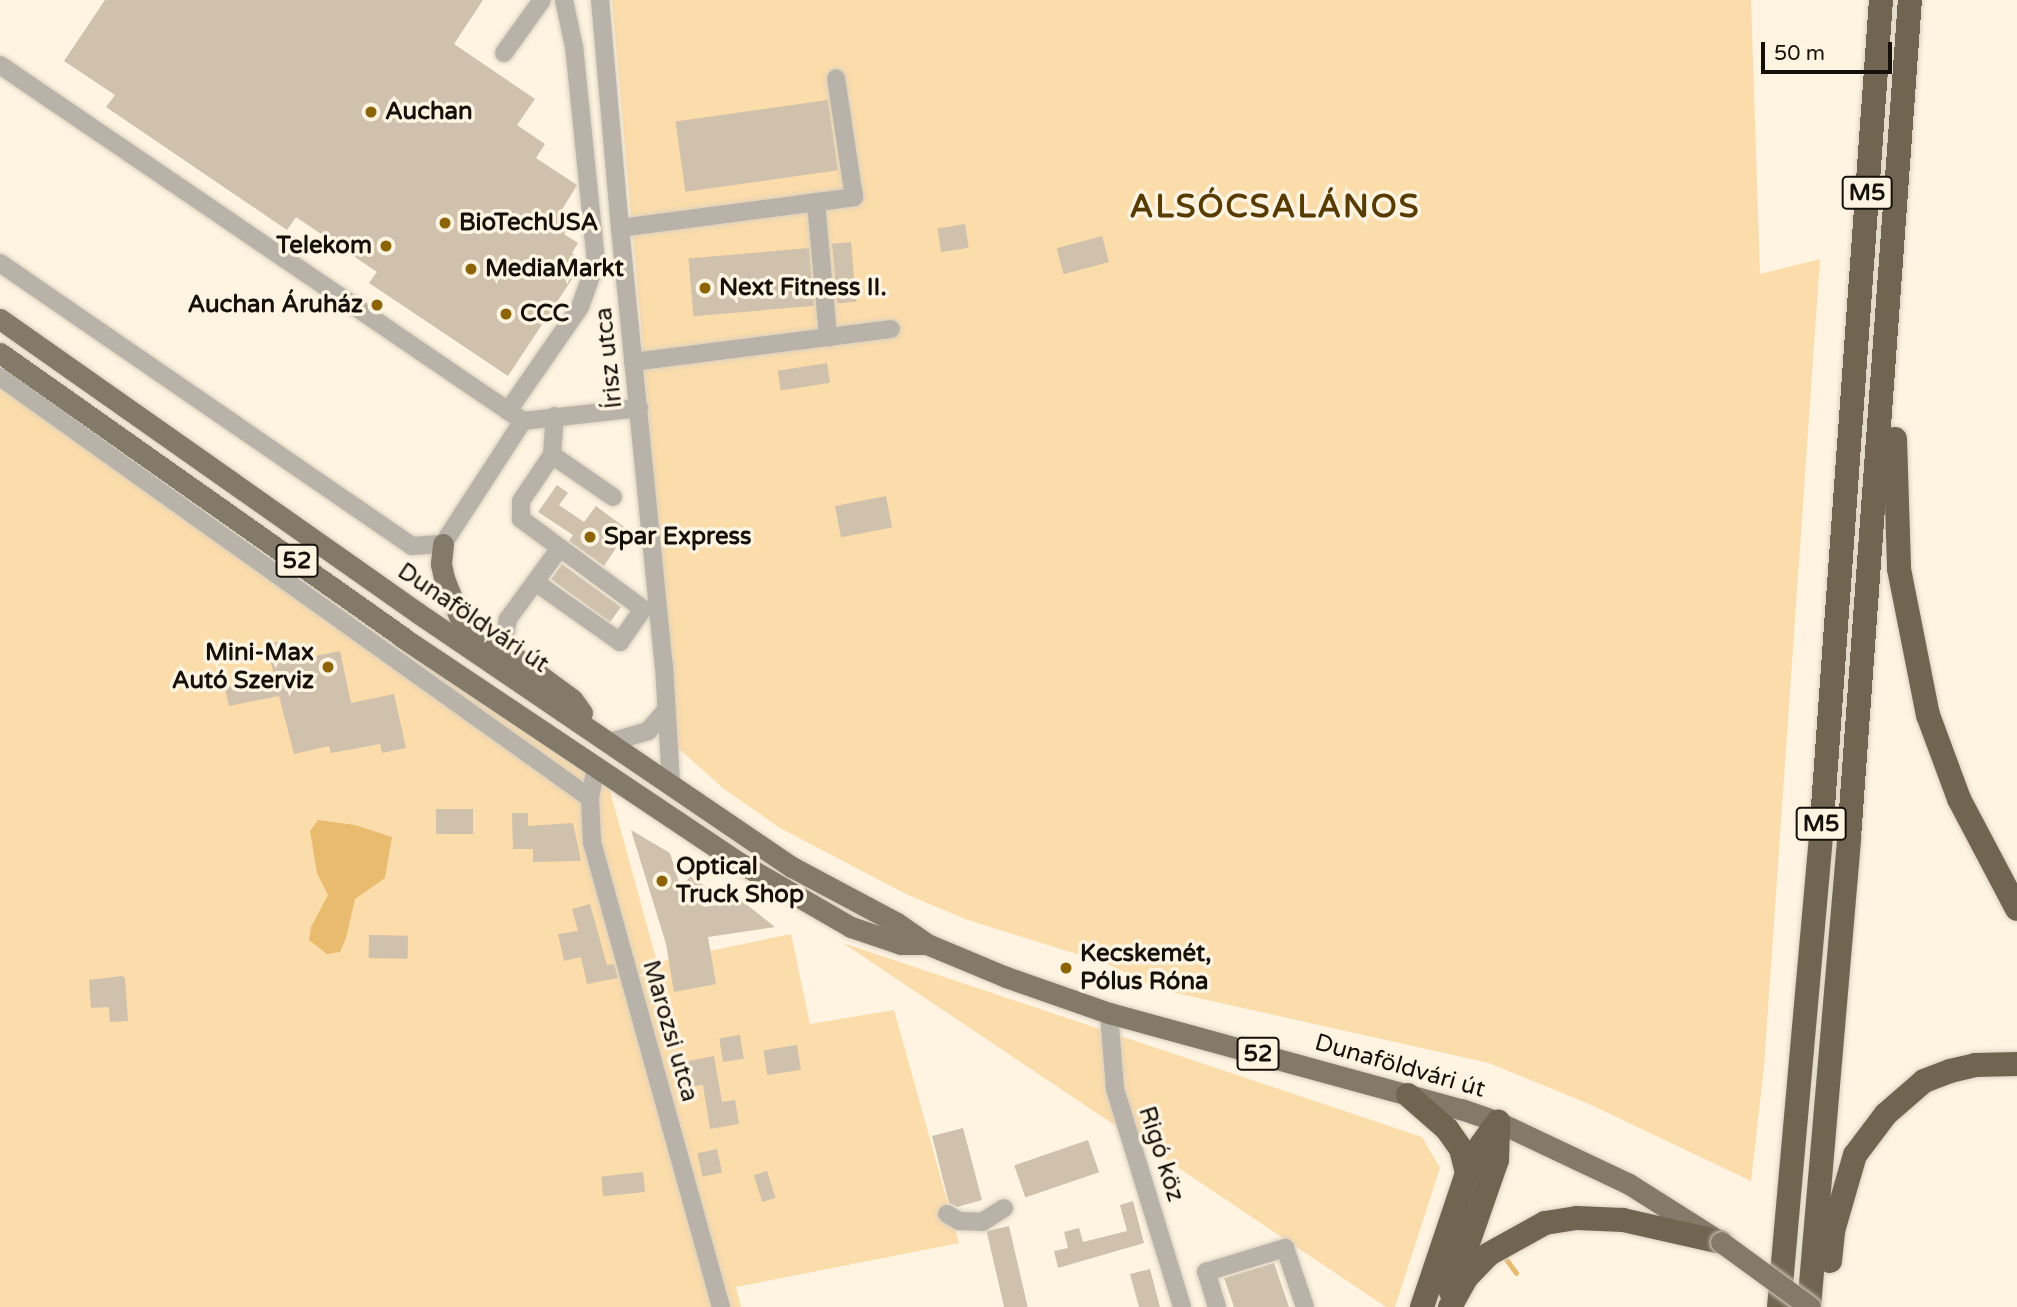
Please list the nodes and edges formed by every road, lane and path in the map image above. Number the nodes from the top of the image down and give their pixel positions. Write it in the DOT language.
graph roads {
  1 [pos="542,0"];
  2 [pos="564,0"];
  3 [pos="600,0"];
  4 [pos="1881,0"];
  5 [pos="1910,0"];
  6 [pos="504,53"];
  7 [pos="0,65"];
  8 [pos="836,78"];
  9 [pos="816,202"];
  10 [pos="620,228"];
  11 [pos="0,263"];
  12 [pos="1892,266"];
  13 [pos="0,319"];
  14 [pos="891,329"];
  15 [pos="828,337"];
  16 [pos="0,353"];
  17 [pos="633,362"];
  18 [pos="0,377"];
  19 [pos="639,408"];
  20 [pos="516,416"];
  21 [pos="555,416"];
  22 [pos="552,455"];
  23 [pos="613,496"];
  24 [pos="443,544"];
  25 [pos="559,549"];
  26 [pos="535,582"];
  27 [pos="503,649"];
  28 [pos="540,695"];
  29 [pos="666,710"];
  30 [pos="604,738"];
  31 [pos="596,767"];
  32 [pos="671,784"];
  33 [pos="590,798"];
  34 [pos="2017,909"];
  35 [pos="926,944"];
  36 [pos="1109,1013"];
  37 [pos="2017,1063"];
  38 [pos="1408,1095"];
  39 [pos="1498,1122"];
  40 [pos="1467,1172"];
  41 [pos="1004,1208"];
  42 [pos="947,1214"];
  43 [pos="1721,1242"];
  44 [pos="1783,1261"];
  45 [pos="721,1307"];
  46 [pos="1182,1307"];
  47 [pos="1217,1307"];
  48 [pos="1305,1307"];
  49 [pos="1422,1307"];
  50 [pos="1448,1307"];
  51 [pos="1772,1307"];
  52 [pos="1779,1307"];
  53 [pos="1810,1307"];
  54 [pos="1825,1307"];
  1 -- 6 [label="street"];
  2 -- 20 [label="street"];
  3 -- 10 [label="street, Írisz utca"];
  4 -- 44 [label="highway, M5"];
  5 -- 12 [label="highway, M5"];
  7 -- 20 [label="street"];
  8 -- 9 [label="street"];
  9 -- 10 [label="street"];
  9 -- 15 [label="street"];
  10 -- 17 [label="street, Írisz utca"];
  11 -- 24 [label="street"];
  12 -- 34 [label="highway"];
  12 -- 53 [label="highway, M5"];
  13 -- 28 [label="main road, Dunaföldvári út / 52"];
  14 -- 15 [label="street"];
  15 -- 17 [label="street"];
  16 -- 31 [label="main road, Dunaföldvári út / 52"];
  17 -- 19 [label="street, Írisz utca"];
  18 -- 33 [label="street"];
  19 -- 21 [label="street"];
  19 -- 29 [label="street, Írisz utca"];
  20 -- 21 [label="street"];
  20 -- 24 [label="street"];
  21 -- 22 [label="street"];
  22 -- 23 [label="street"];
  22 -- 25 [label="street"];
  24 -- 27 [label="main road"];
  25 -- 26 [label="street"];
  25 -- 26 [label="street"];
  26 -- 27 [label="street"];
  27 -- 30 [label="main road"];
  28 -- 30 [label="main road, Dunaföldvári út / 52"];
  28 -- 31 [label="main road"];
  29 -- 30 [label="street"];
  29 -- 32 [label="street, Írisz utca"];
  30 -- 32 [label="main road, Dunaföldvári út / 52"];
  31 -- 33 [label="street, Marozsi utca"];
  31 -- 35 [label="main road, Dunaföldvári út / 52"];
  32 -- 35 [label="main road, Dunaföldvári út / 52"];
  33 -- 45 [label="street, Marozsi utca"];
  35 -- 36 [label="main road, Dunaföldvári út / 52"];
  36 -- 38 [label="main road, Dunaföldvári út / 52"];
  36 -- 46 [label="street, Rigó köz"];
  37 -- 54 [label="highway"];
  38 -- 39 [label="main road, Dunaföldvári út / 52"];
  38 -- 40 [label="highway"];
  39 -- 40 [label="highway"];
  39 -- 43 [label="main road, Dunaföldvári út / 52"];
  39 -- 50 [label="highway"];
  40 -- 49 [label="highway"];
  41 -- 42 [label="street"];
  43 -- 50 [label="highway"];
  43 -- 53 [label="main road, 52, bridge"];
  44 -- 51 [label="highway"];
  44 -- 52 [label="highway, M5"];
  47 -- 48 [label="street"];
}
